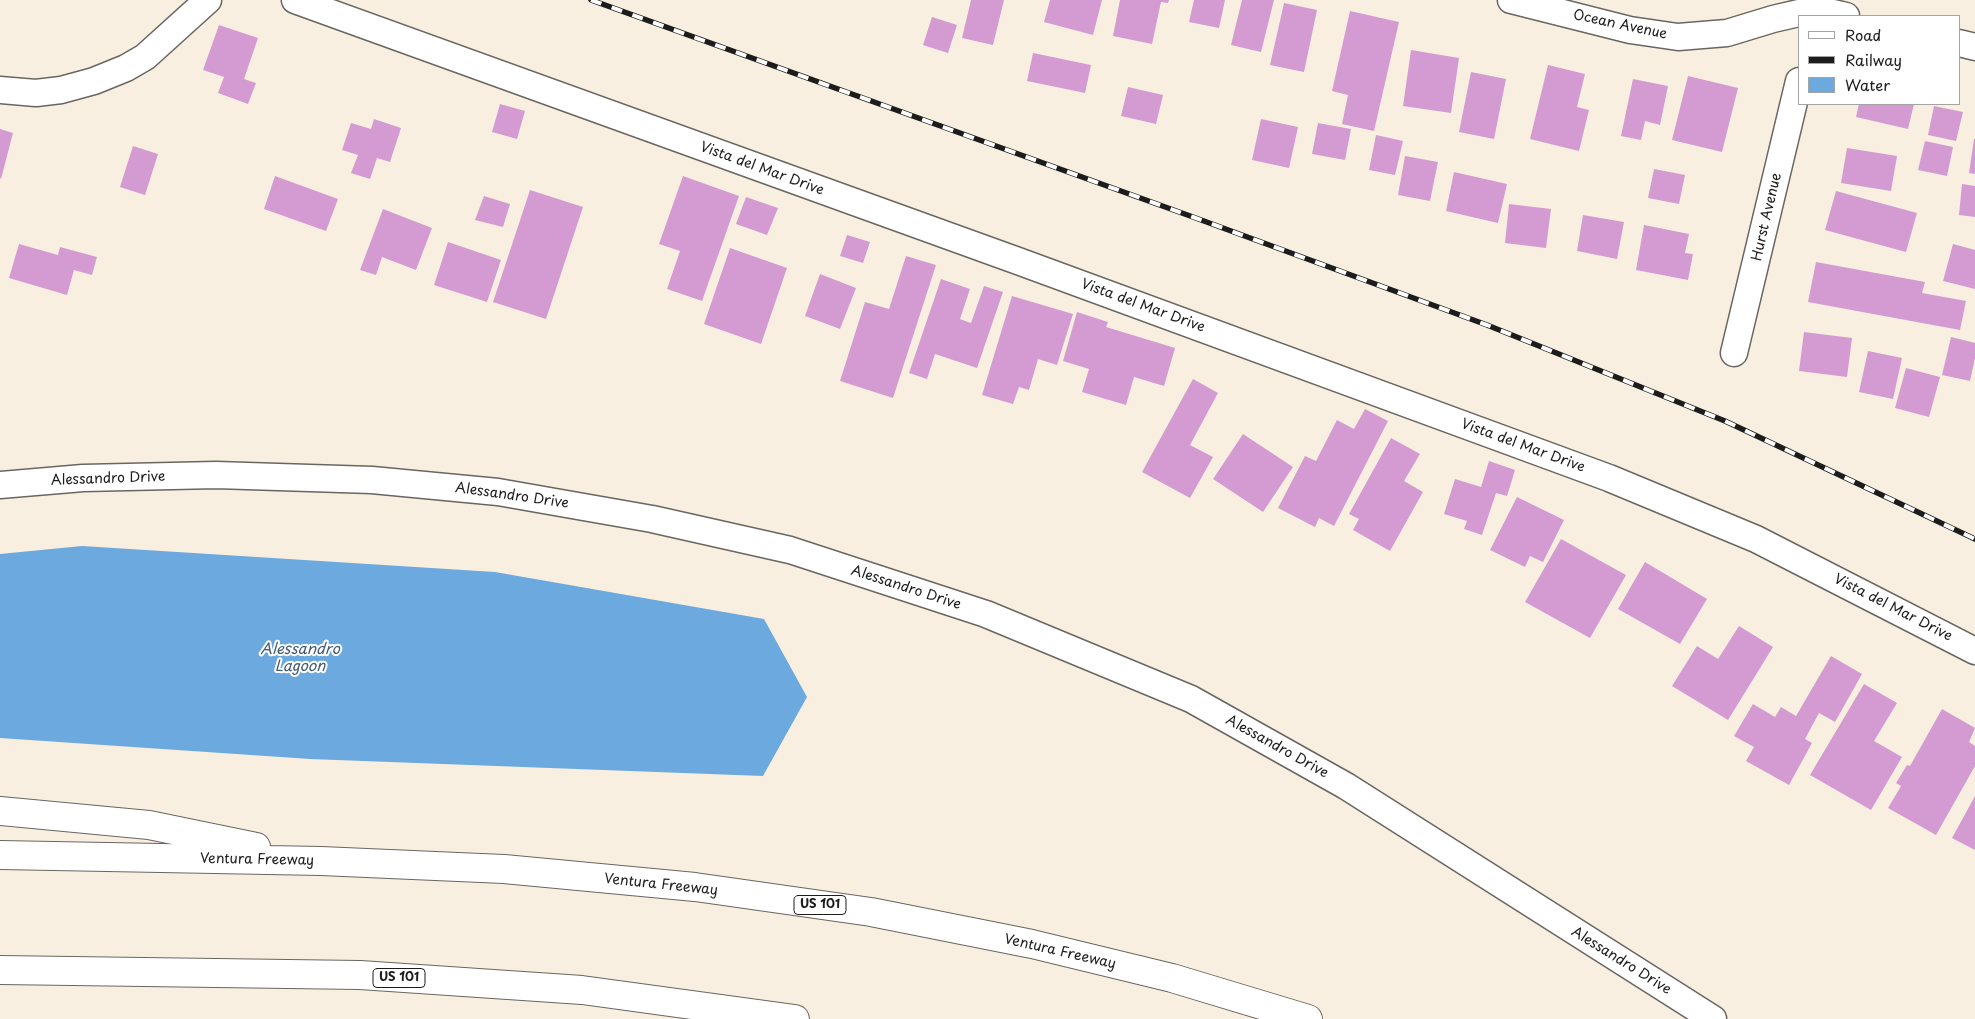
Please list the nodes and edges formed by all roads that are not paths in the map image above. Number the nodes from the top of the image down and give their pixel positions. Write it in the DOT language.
graph roads {
  1 [pos="208,0"];
  2 [pos="295,0"];
  3 [pos="1511,0"];
  4 [pos="1816,8"];
  5 [pos="1842,15"];
  6 [pos="1960,43"];
  7 [pos="1975,47"];
  8 [pos="1798,85"];
  9 [pos="0,90"];
  10 [pos="1734,353"];
  11 [pos="0,485"];
  12 [pos="1975,651"];
  13 [pos="0,811"];
  14 [pos="0,855"];
  15 [pos="321,861"];
  16 [pos="0,970"];
  17 [pos="795,1019"];
  18 [pos="1308,1019"];
  19 [pos="1713,1019"];
  1 -- 9 [label="street"];
  2 -- 12 [label="street, Vista del Mar Drive"];
  3 -- 4 [label="street, Ocean Avenue"];
  4 -- 5 [label="street, Ocean Avenue"];
  6 -- 7 [label="street"];
  8 -- 10 [label="street, Hurst Avenue"];
  11 -- 19 [label="street, Alessandro Drive"];
  13 -- 15 [label="highway"];
  14 -- 15 [label="highway, Ventura Freeway / US 101"];
  15 -- 18 [label="highway, Ventura Freeway / US 101"];
  16 -- 17 [label="highway, US 101"];
}
